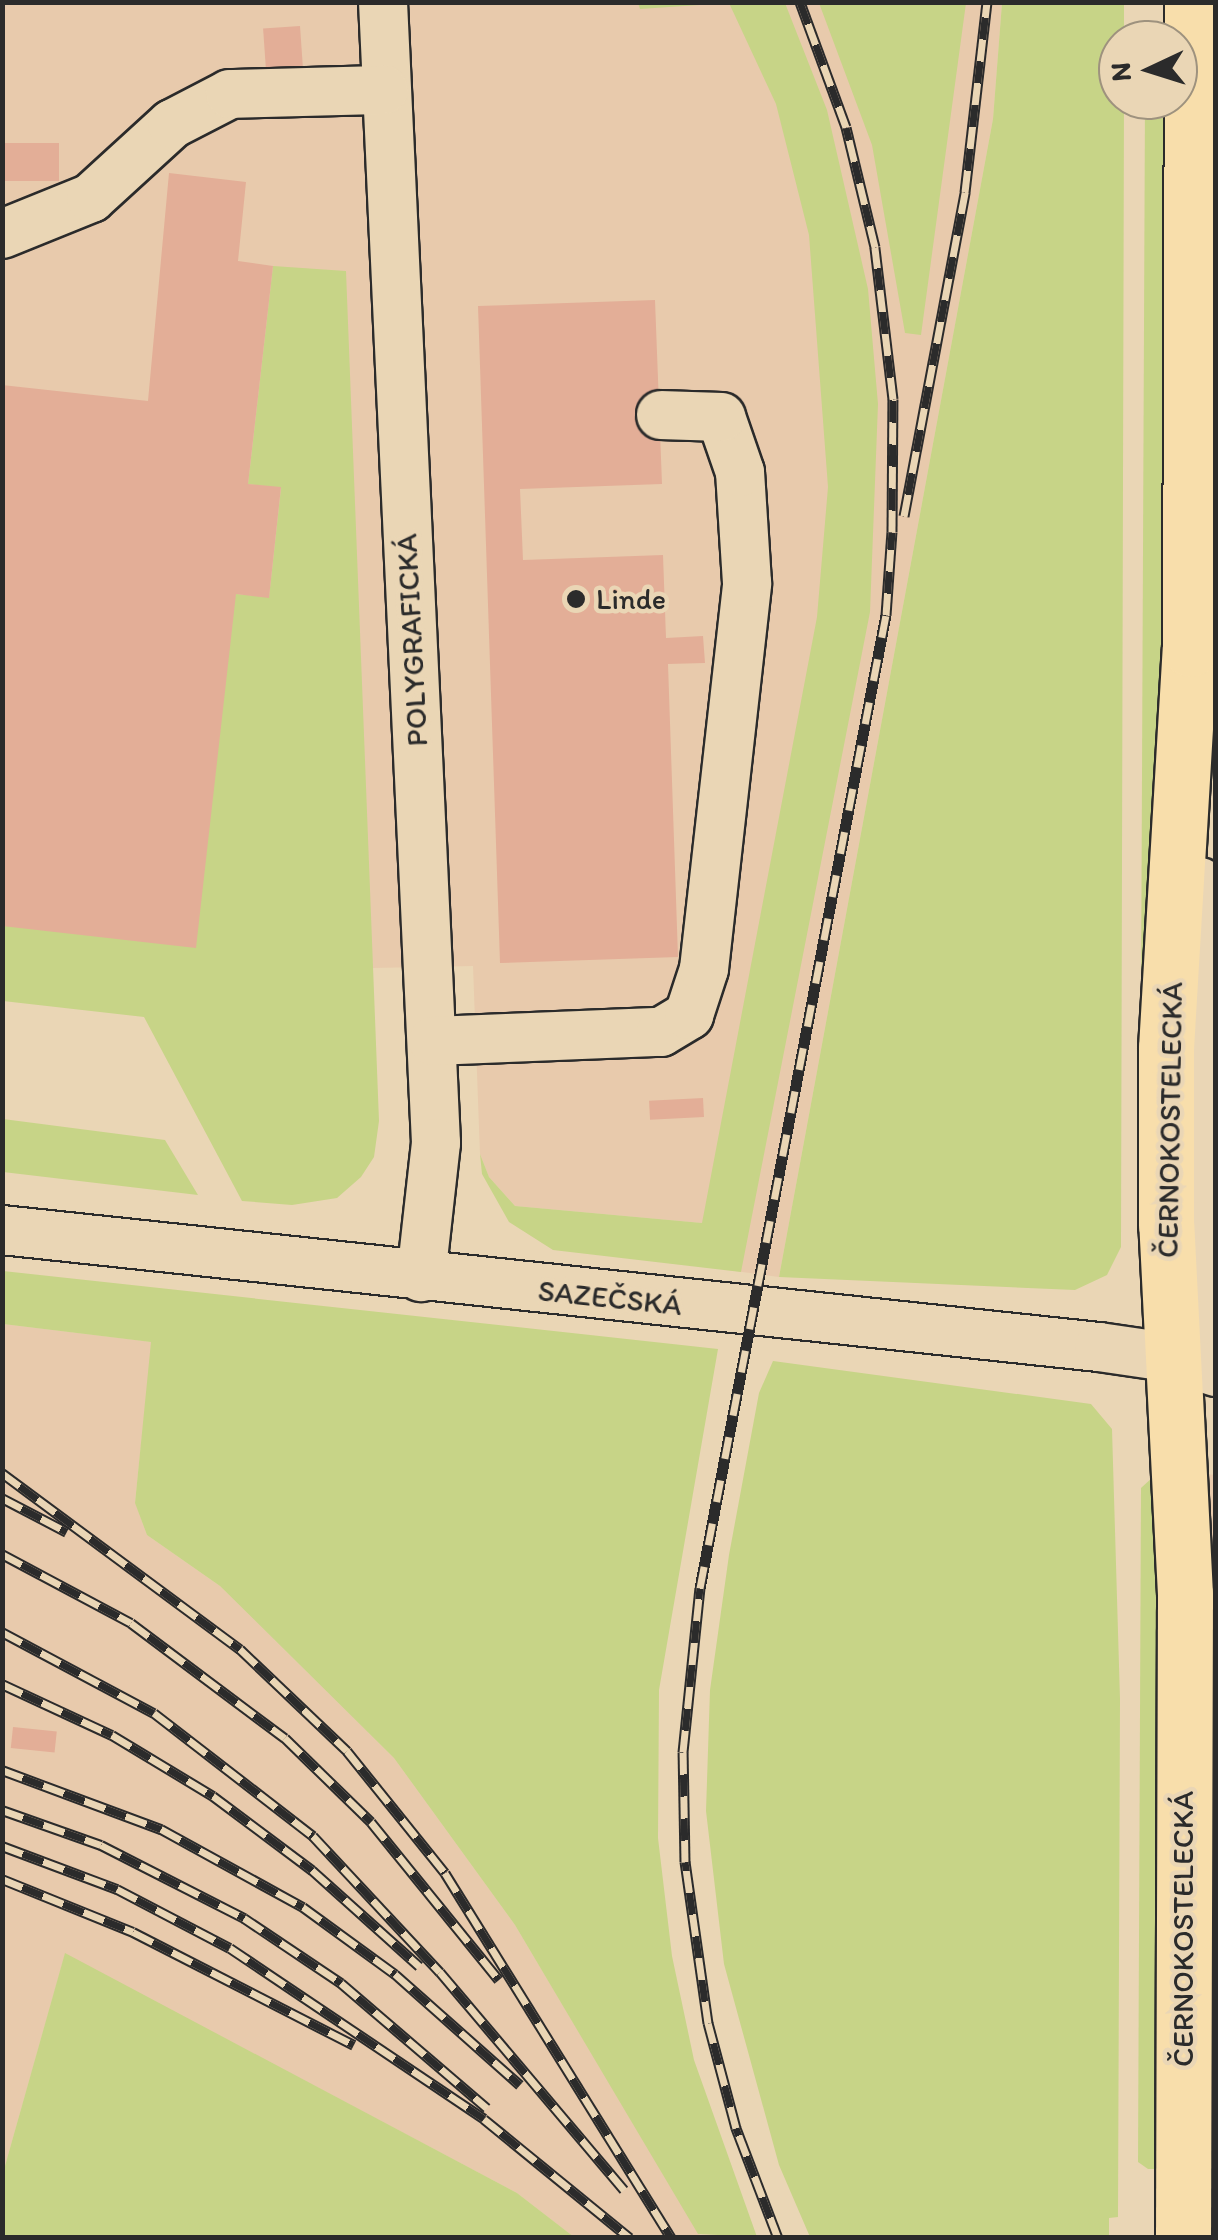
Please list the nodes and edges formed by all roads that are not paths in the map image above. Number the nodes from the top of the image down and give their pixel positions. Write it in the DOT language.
graph roads {
  1 [pos="383,2"];
  2 [pos="1192,2"];
  3 [pos="384,90"];
  4 [pos="2,234"];
  5 [pos="1203,330"];
  6 [pos="661,415"];
  7 [pos="433,1041"];
  8 [pos="2,1230"];
  9 [pos="420,1277"];
  10 [pos="1202,1365"];
  11 [pos="1182,2238"];
  1 -- 3 [label="street, POLYGRAFICKÁ"];
  2 -- 5 [label="main road, ČERNOKOSTELECKÁ"];
  3 -- 4 [label="street"];
  3 -- 7 [label="street, POLYGRAFICKÁ"];
  5 -- 10 [label="main road, ČERNOKOSTELECKÁ"];
  6 -- 7 [label="street"];
  7 -- 9 [label="street, POLYGRAFICKÁ"];
  8 -- 9 [label="street, SAZEČSKÁ"];
  9 -- 10 [label="street, SAZEČSKÁ"];
  10 -- 11 [label="main road, ČERNOKOSTELECKÁ"];
}
